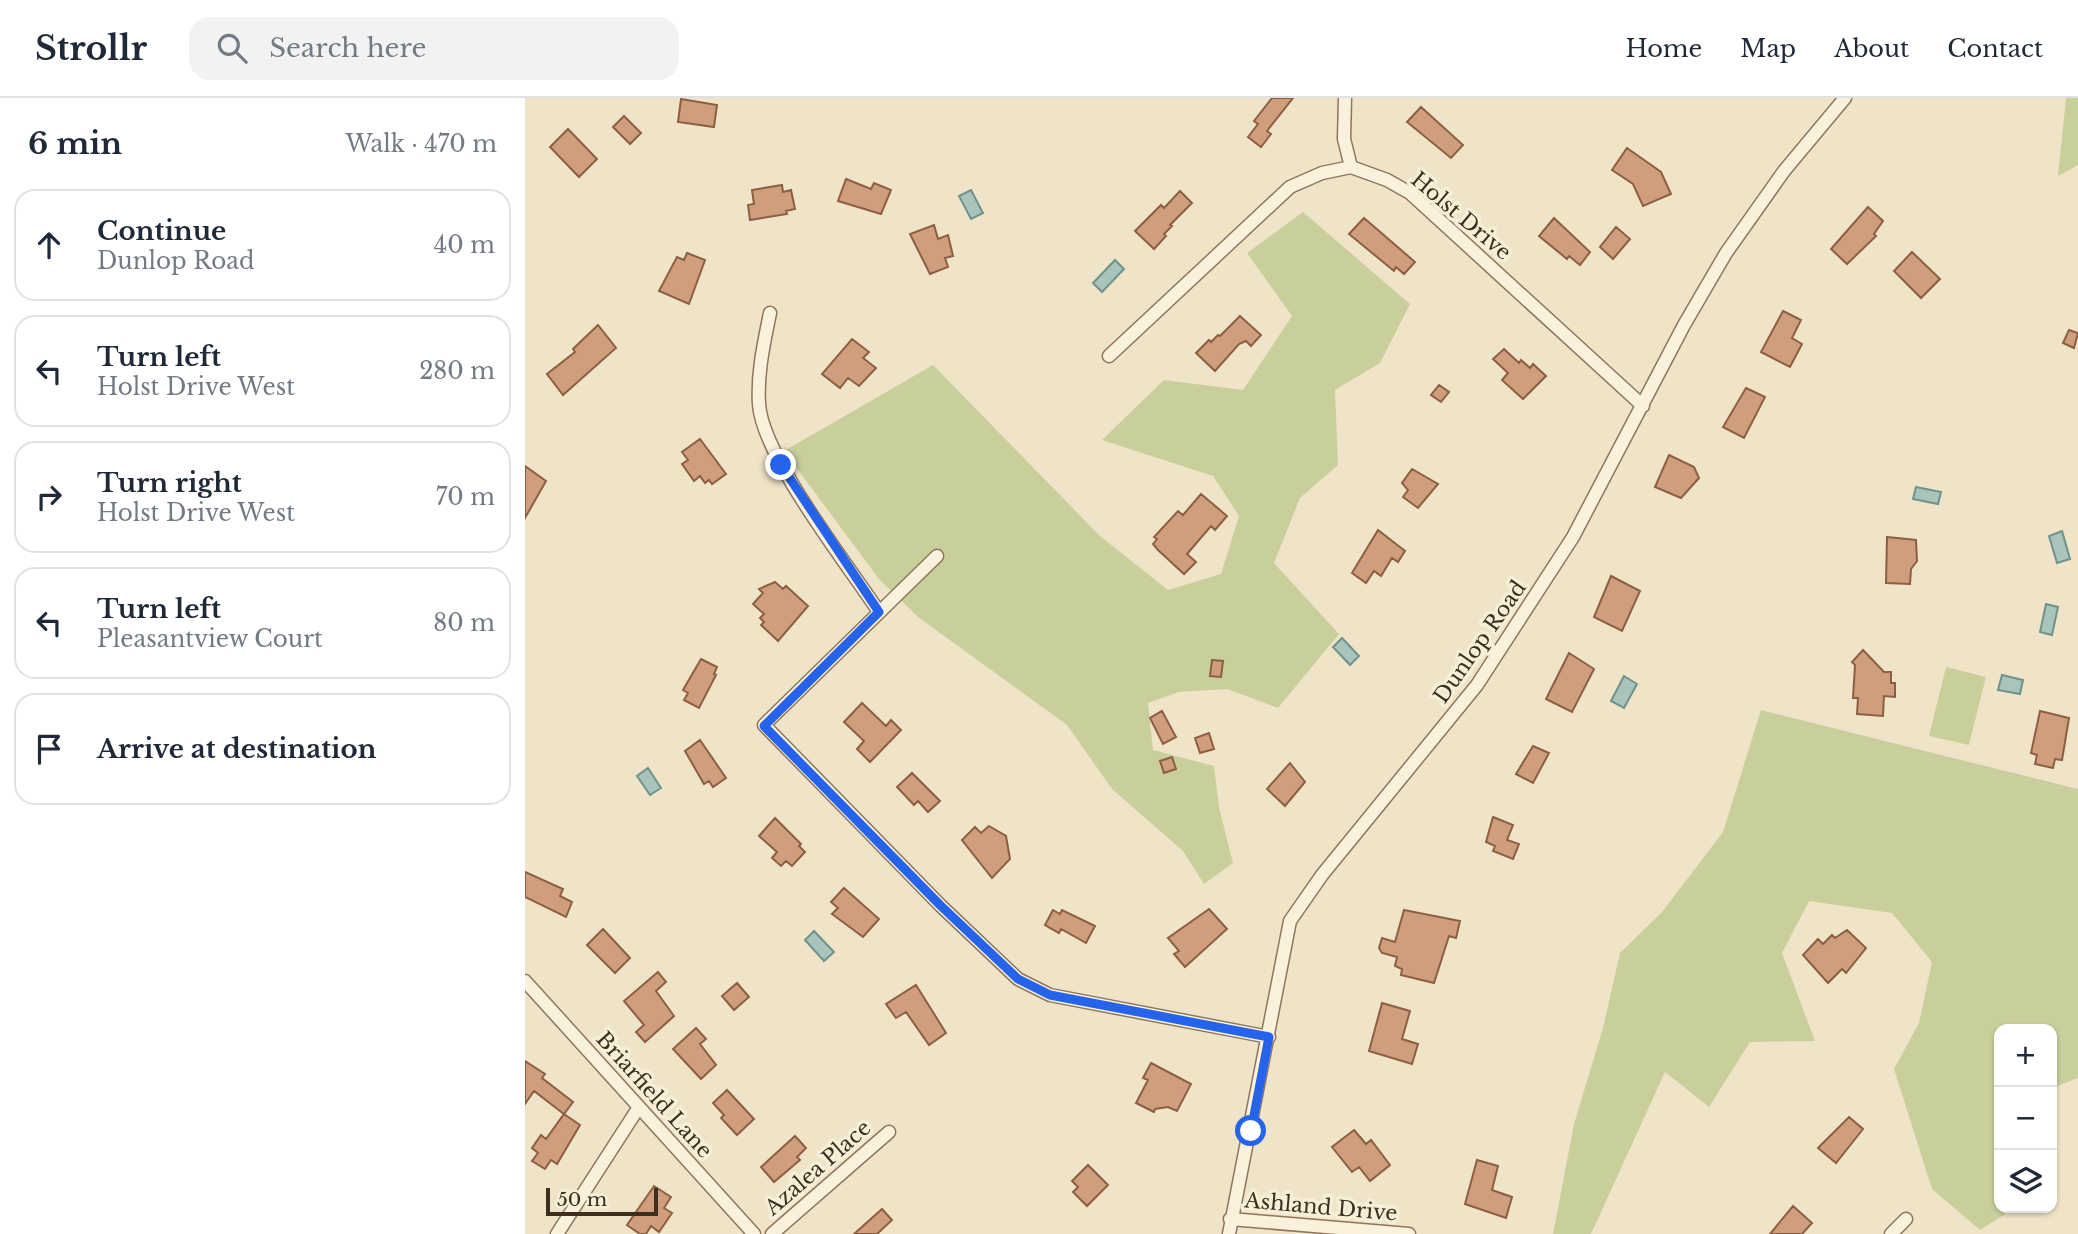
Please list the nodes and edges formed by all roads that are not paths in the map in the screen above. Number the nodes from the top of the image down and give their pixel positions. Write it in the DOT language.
graph roads {
  1 [pos="1345,98"];
  2 [pos="1845,98"];
  3 [pos="1351,167"];
  4 [pos="770,313"];
  5 [pos="1109,356"];
  6 [pos="1643,405"];
  7 [pos="937,556"];
  8 [pos="879,612"];
  9 [pos="525,981"];
  10 [pos="1269,1037"];
  11 [pos="639,1107"];
  12 [pos="889,1132"];
  13 [pos="1230,1219"];
  14 [pos="1906,1219"];
  15 [pos="557,1234"];
  16 [pos="754,1234"];
  17 [pos="772,1234"];
  18 [pos="1229,1234"];
  19 [pos="1409,1234"];
  20 [pos="1891,1234"];
  1 -- 3 [label="street"];
  2 -- 6 [label="street, Dunlop Road"];
  3 -- 5 [label="street"];
  3 -- 6 [label="street, Holst Drive"];
  4 -- 8 [label="street"];
  6 -- 10 [label="street, Dunlop Road"];
  7 -- 8 [label="street"];
  8 -- 10 [label="street"];
  9 -- 11 [label="street, Briarfield Lane"];
  10 -- 13 [label="street, Dunlop Road"];
  11 -- 15 [label="street"];
  11 -- 16 [label="street, Briarfield Lane"];
  12 -- 17 [label="street, Azalea Place"];
  13 -- 18 [label="street, Dunlop Road"];
  13 -- 19 [label="street, Ashland Drive"];
  14 -- 20 [label="street"];
}
